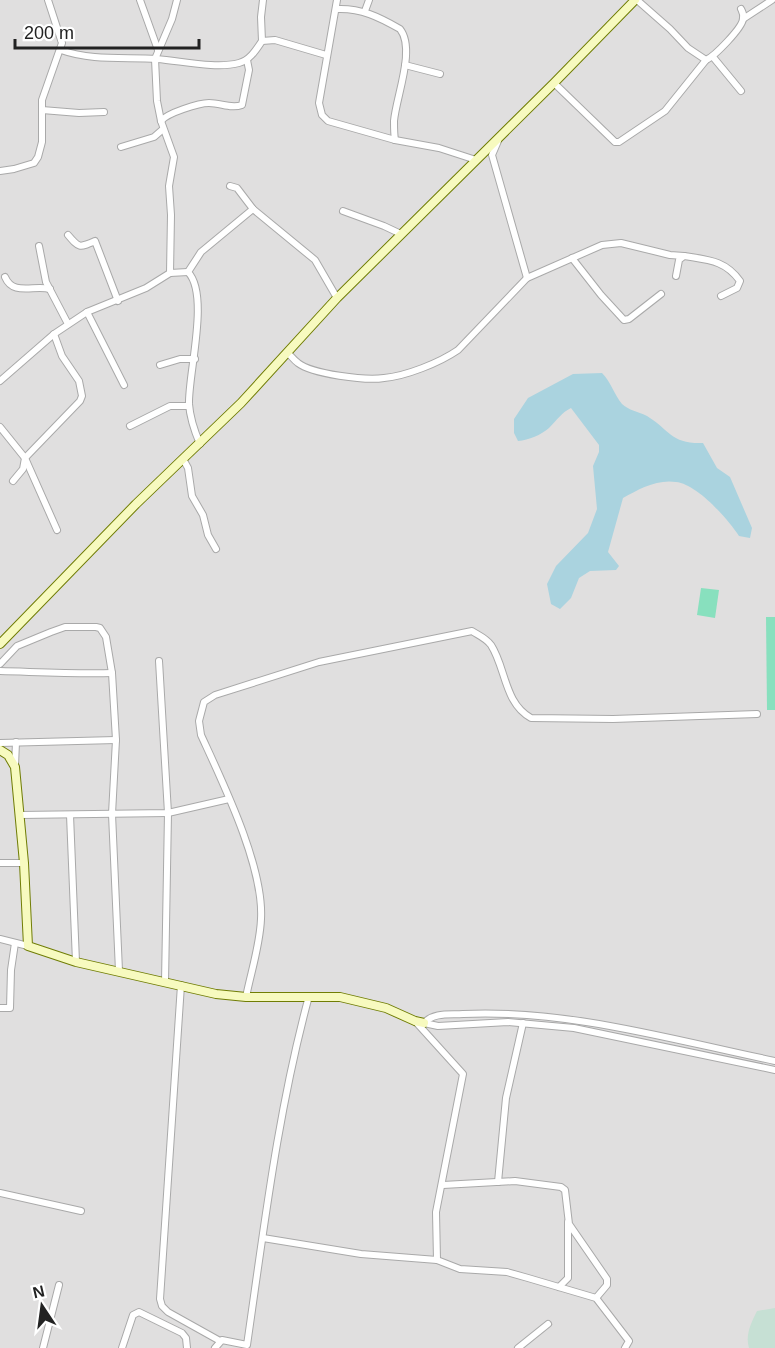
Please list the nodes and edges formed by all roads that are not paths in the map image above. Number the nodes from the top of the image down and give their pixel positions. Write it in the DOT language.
graph roads {
  1 [pos="48,0"];
  2 [pos="140,0"];
  3 [pos="177,0"];
  4 [pos="263,0"];
  5 [pos="338,0"];
  6 [pos="369,0"];
  7 [pos="636,0"];
  8 [pos="772,0"];
  9 [pos="337,9"];
  10 [pos="741,9"];
  11 [pos="365,11"];
  12 [pos="743,19"];
  13 [pos="265,41"];
  14 [pos="61,50"];
  15 [pos="158,50"];
  16 [pos="326,55"];
  17 [pos="713,57"];
  18 [pos="155,59"];
  19 [pos="247,60"];
  20 [pos="706,60"];
  21 [pos="405,65"];
  22 [pos="440,74"];
  23 [pos="554,83"];
  24 [pos="741,91"];
  25 [pos="42,110"];
  26 [pos="104,111"];
  27 [pos="161,121"];
  28 [pos="162,130"];
  29 [pos="500,137"];
  30 [pos="394,140"];
  31 [pos="121,147"];
  32 [pos="476,160"];
  33 [pos="0,171"];
  34 [pos="230,186"];
  35 [pos="254,209"];
  36 [pos="343,211"];
  37 [pos="401,234"];
  38 [pos="68,235"];
  39 [pos="39,246"];
  40 [pos="684,255"];
  41 [pos="572,258"];
  42 [pos="188,272"];
  43 [pos="170,273"];
  44 [pos="676,276"];
  45 [pos="5,277"];
  46 [pos="527,278"];
  47 [pos="50,289"];
  48 [pos="662,294"];
  49 [pos="721,296"];
  50 [pos="337,298"];
  51 [pos="117,301"];
  52 [pos="87,312"];
  53 [pos="68,324"];
  54 [pos="54,334"];
  55 [pos="288,353"];
  56 [pos="195,359"];
  57 [pos="160,365"];
  58 [pos="0,381"];
  59 [pos="124,385"];
  60 [pos="189,406"];
  61 [pos="130,426"];
  62 [pos="0,427"];
  63 [pos="200,444"];
  64 [pos="25,458"];
  65 [pos="183,459"];
  66 [pos="13,481"];
  67 [pos="57,530"];
  68 [pos="216,549"];
  69 [pos="0,644"];
  70 [pos="159,661"];
  71 [pos="0,664"];
  72 [pos="0,671"];
  73 [pos="112,673"];
  74 [pos="757,714"];
  75 [pos="116,740"];
  76 [pos="16,742"];
  77 [pos="0,743"];
  78 [pos="0,750"];
  79 [pos="15,767"];
  80 [pos="229,799"];
  81 [pos="168,813"];
  82 [pos="112,814"];
  83 [pos="20,815"];
  84 [pos="70,815"];
  85 [pos="0,863"];
  86 [pos="24,864"];
  87 [pos="0,939"];
  88 [pos="15,943"];
  89 [pos="28,946"];
  90 [pos="76,962"];
  91 [pos="118,971"];
  92 [pos="165,982"];
  93 [pos="181,985"];
  94 [pos="309,996"];
  95 [pos="246,997"];
  96 [pos="0,1008"];
  97 [pos="420,1022"];
  98 [pos="523,1023"];
  99 [pos="775,1061"];
  100 [pos="775,1070"];
  101 [pos="498,1182"];
  102 [pos="442,1185"];
  103 [pos="0,1192"];
  104 [pos="81,1211"];
  105 [pos="568,1222"];
  106 [pos="263,1238"];
  107 [pos="437,1260"];
  108 [pos="59,1285"];
  109 [pos="559,1287"];
  110 [pos="596,1299"];
  111 [pos="548,1324"];
  112 [pos="220,1341"];
  113 [pos="43,1348"];
  114 [pos="122,1348"];
  115 [pos="187,1348"];
  116 [pos="215,1348"];
  117 [pos="518,1348"];
  118 [pos="625,1348"];
  1 -- 14 [label="street"];
  2 -- 15 [label="street"];
  3 -- 15 [label="street"];
  4 -- 13 [label="street"];
  5 -- 9 [label="street"];
  6 -- 11 [label="street"];
  7 -- 20 [label="street"];
  7 -- 23 [label="street"];
  8 -- 12 [label="street"];
  9 -- 11 [label="street"];
  9 -- 16 [label="street"];
  10 -- 12 [label="street"];
  11 -- 21 [label="street"];
  12 -- 17 [label="street"];
  13 -- 16 [label="street"];
  13 -- 19 [label="street"];
  14 -- 18 [label="street"];
  14 -- 25 [label="street"];
  15 -- 18 [label="street"];
  16 -- 30 [label="street"];
  17 -- 20 [label="street"];
  17 -- 24 [label="street"];
  18 -- 19 [label="street"];
  18 -- 27 [label="street"];
  19 -- 27 [label="street"];
  20 -- 23 [label="street"];
  21 -- 22 [label="street"];
  21 -- 30 [label="street"];
  23 -- 29 [label="street"];
  25 -- 26 [label="street"];
  25 -- 33 [label="street"];
  27 -- 28 [label="street"];
  28 -- 31 [label="street"];
  28 -- 43 [label="street"];
  29 -- 32 [label="street"];
  29 -- 46 [label="street"];
  30 -- 32 [label="street"];
  32 -- 37 [label="street"];
  34 -- 35 [label="street"];
  35 -- 42 [label="street"];
  35 -- 50 [label="street"];
  36 -- 37 [label="street"];
  37 -- 50 [label="street"];
  38 -- 51 [label="street"];
  39 -- 47 [label="street"];
  40 -- 41 [label="street"];
  40 -- 44 [label="street"];
  40 -- 49 [label="street"];
  41 -- 46 [label="street"];
  41 -- 48 [label="street"];
  42 -- 43 [label="street"];
  42 -- 56 [label="street"];
  43 -- 51 [label="street"];
  45 -- 47 [label="street"];
  46 -- 55 [label="street"];
  47 -- 53 [label="street"];
  50 -- 55 [label="street"];
  51 -- 52 [label="street"];
  52 -- 53 [label="street"];
  52 -- 59 [label="street"];
  53 -- 54 [label="street"];
  54 -- 58 [label="street"];
  54 -- 64 [label="street"];
  55 -- 63 [label="street"];
  56 -- 57 [label="street"];
  56 -- 60 [label="street"];
  60 -- 61 [label="street"];
  60 -- 63 [label="street"];
  62 -- 64 [label="street"];
  63 -- 65 [label="street"];
  64 -- 66 [label="street"];
  64 -- 67 [label="street"];
  65 -- 68 [label="street"];
  65 -- 69 [label="street"];
  70 -- 81 [label="street"];
  71 -- 73 [label="street"];
  72 -- 73 [label="street"];
  73 -- 75 [label="street"];
  74 -- 80 [label="street"];
  75 -- 76 [label="street"];
  75 -- 82 [label="street"];
  76 -- 77 [label="street"];
  76 -- 79 [label="street"];
  78 -- 79 [label="street"];
  79 -- 83 [label="street"];
  80 -- 81 [label="street"];
  80 -- 95 [label="street"];
  81 -- 82 [label="street"];
  81 -- 92 [label="street"];
  82 -- 84 [label="street"];
  82 -- 91 [label="street"];
  83 -- 84 [label="street"];
  83 -- 86 [label="street"];
  84 -- 90 [label="street"];
  85 -- 86 [label="street"];
  86 -- 89 [label="street"];
  87 -- 88 [label="street"];
  88 -- 89 [label="street"];
  88 -- 96 [label="street"];
  89 -- 90 [label="street"];
  90 -- 91 [label="street"];
  91 -- 92 [label="street"];
  92 -- 93 [label="street"];
  93 -- 95 [label="street"];
  93 -- 112 [label="street"];
  94 -- 95 [label="street"];
  94 -- 97 [label="street"];
  94 -- 106 [label="street"];
  97 -- 98 [label="street"];
  97 -- 99 [label="street"];
  97 -- 102 [label="street"];
  98 -- 100 [label="street"];
  98 -- 101 [label="street"];
  101 -- 102 [label="street"];
  101 -- 105 [label="street"];
  102 -- 107 [label="street"];
  103 -- 104 [label="street"];
  105 -- 109 [label="street"];
  105 -- 110 [label="street"];
  106 -- 107 [label="street"];
  106 -- 112 [label="street"];
  107 -- 109 [label="street"];
  108 -- 113 [label="street"];
  109 -- 110 [label="street"];
  110 -- 118 [label="street"];
  111 -- 117 [label="street"];
  112 -- 116 [label="street"];
  114 -- 115 [label="street"];
}
